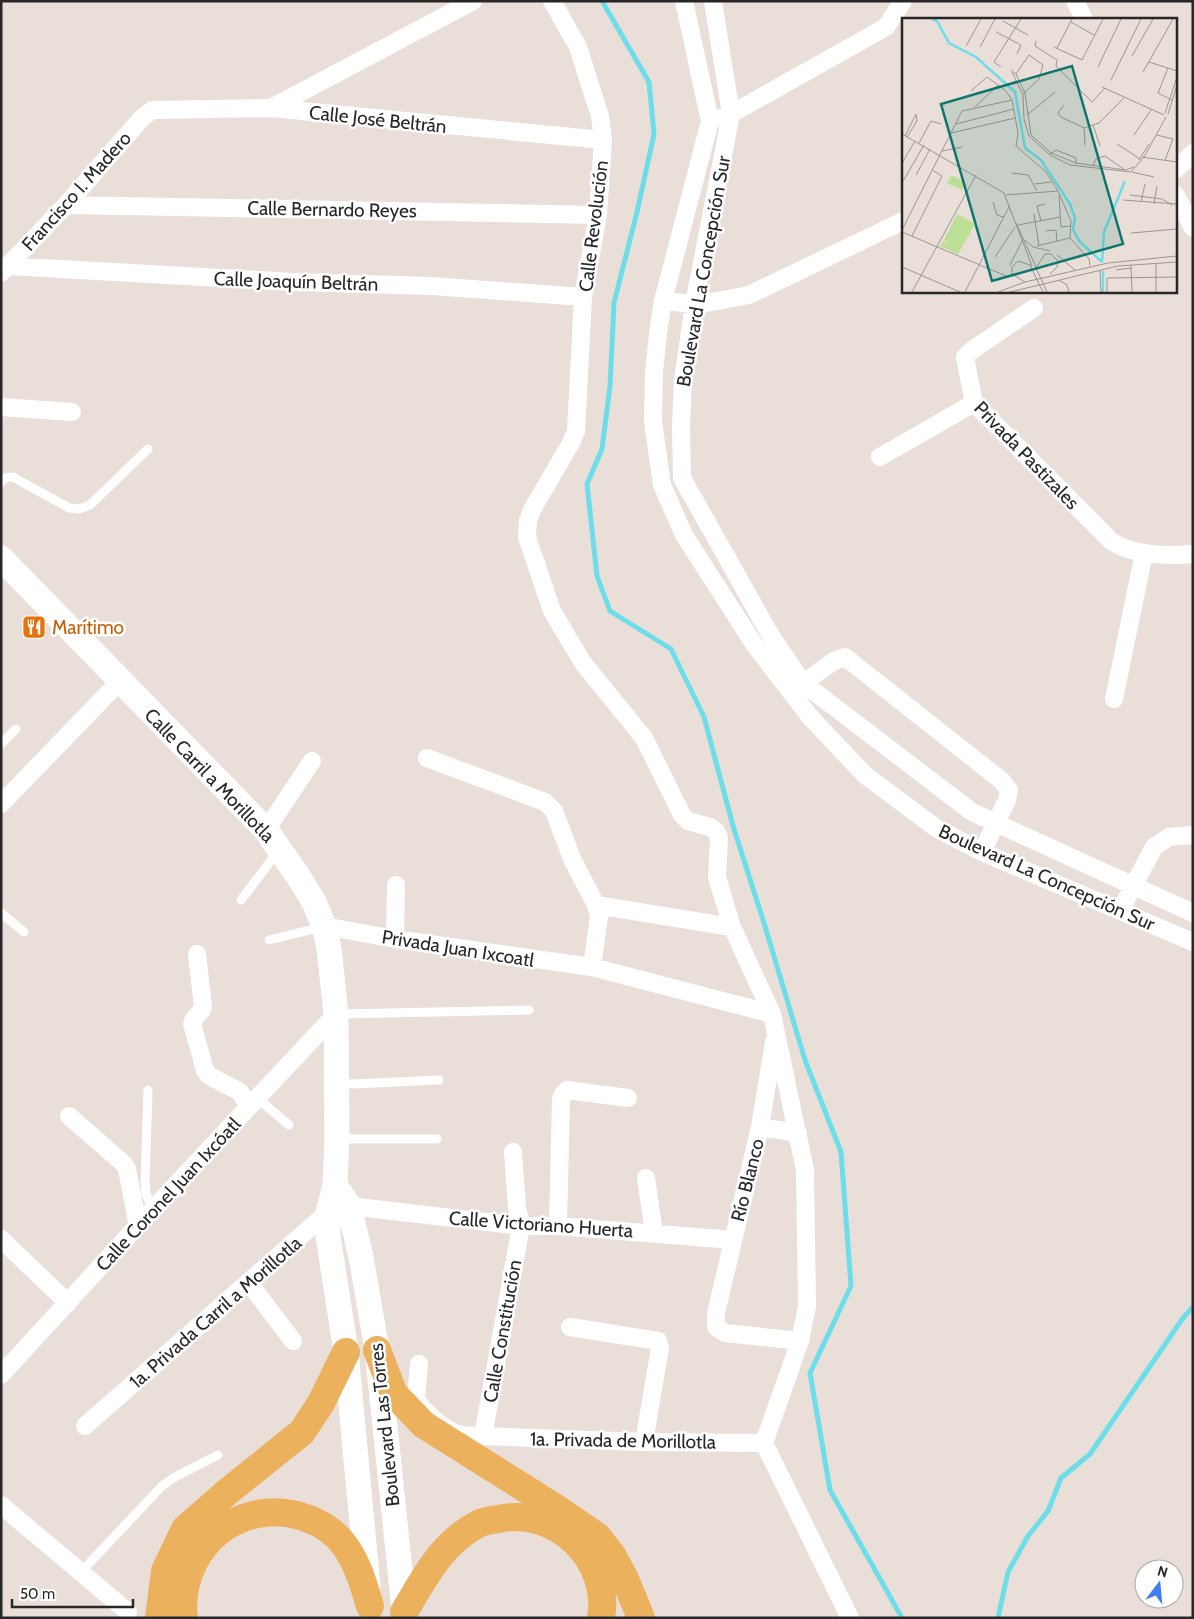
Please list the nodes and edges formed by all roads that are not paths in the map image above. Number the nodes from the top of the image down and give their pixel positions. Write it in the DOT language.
graph roads {
  1 [pos="473,1"];
  2 [pos="552,1"];
  3 [pos="684,1"];
  4 [pos="713,1"];
  5 [pos="903,1"];
  6 [pos="1075,1"];
  7 [pos="1084,18"];
  8 [pos="271,108"];
  9 [pos="152,110"];
  10 [pos="731,114"];
  11 [pos="710,121"];
  12 [pos="603,140"];
  13 [pos="1193,153"];
  14 [pos="1176,169"];
  15 [pos="1176,196"];
  16 [pos="66,205"];
  17 [pos="598,215"];
  18 [pos="902,221"];
  19 [pos="1193,228"];
  20 [pos="5,270"];
  21 [pos="583,297"];
  22 [pos="664,301"];
  23 [pos="694,304"];
  24 [pos="1034,308"];
  25 [pos="974,403"];
  26 [pos="1,407"];
  27 [pos="72,412"];
  28 [pos="148,449"];
  29 [pos="880,457"];
  30 [pos="1,482"];
  31 [pos="1144,553"];
  32 [pos="1193,554"];
  33 [pos="7,569"];
  34 [pos="120,681"];
  35 [pos="797,688"];
  36 [pos="1114,699"];
  37 [pos="16,729"];
  38 [pos="1,744"];
  39 [pos="427,758"];
  40 [pos="312,761"];
  41 [pos="1,804"];
  42 [pos="995,824"];
  43 [pos="1193,835"];
  44 [pos="273,840"];
  45 [pos="982,852"];
  46 [pos="396,884"];
  47 [pos="1133,885"];
  48 [pos="241,900"];
  49 [pos="596,905"];
  50 [pos="1120,911"];
  51 [pos="1,913"];
  52 [pos="1193,913"];
  53 [pos="324,926"];
  54 [pos="732,927"];
  55 [pos="24,932"];
  56 [pos="395,939"];
  57 [pos="269,940"];
  58 [pos="1193,942"];
  59 [pos="196,954"];
  60 [pos="592,968"];
  61 [pos="529,1010"];
  62 [pos="336,1014"];
  63 [pos="772,1014"];
  64 [pos="776,1033"];
  65 [pos="439,1080"];
  66 [pos="336,1083"];
  67 [pos="148,1090"];
  68 [pos="628,1098"];
  69 [pos="253,1103"];
  70 [pos="69,1116"];
  71 [pos="289,1125"];
  72 [pos="760,1127"];
  73 [pos="798,1133"];
  74 [pos="337,1139"];
  75 [pos="437,1139"];
  76 [pos="513,1152"];
  77 [pos="646,1178"];
  78 [pos="153,1209"];
  79 [pos="335,1218"];
  80 [pos="138,1226"];
  81 [pos="522,1226"];
  82 [pos="558,1226"];
  83 [pos="654,1233"];
  84 [pos="356,1234"];
  85 [pos="1,1239"];
  86 [pos="733,1240"];
  87 [pos="249,1283"];
  88 [pos="68,1303"];
  89 [pos="570,1327"];
  90 [pos="293,1341"];
  91 [pos="800,1341"];
  92 [pos="377,1350"];
  93 [pos="346,1352"];
  94 [pos="419,1364"];
  95 [pos="1,1375"];
  96 [pos="85,1426"];
  97 [pos="483,1436"];
  98 [pos="644,1442"];
  99 [pos="764,1443"];
  100 [pos="218,1455"];
  101 [pos="1,1505"];
  102 [pos="80,1573"];
  103 [pos="128,1612"];
  104 [pos="371,1612"];
  105 [pos="405,1615"];
  106 [pos="159,1618"];
  107 [pos="184,1618"];
  108 [pos="601,1618"];
  109 [pos="640,1618"];
  110 [pos="850,1618"];
  1 -- 8 [label="street"];
  2 -- 12 [label="street, Calle Revolución"];
  3 -- 11 [label="street, Boulevard La Concepción Sur"];
  4 -- 10 [label="street, Boulevard La Concepción Sur"];
  5 -- 10 [label="street"];
  6 -- 7 [label="street"];
  8 -- 9 [label="street, Calle José Beltrán"];
  8 -- 12 [label="street, Calle José Beltrán"];
  9 -- 16 [label="street, Francisco I. Madero"];
  10 -- 11 [label="street"];
  10 -- 23 [label="street, Boulevard La Concepción Sur"];
  11 -- 22 [label="street, Boulevard La Concepción Sur"];
  12 -- 17 [label="street, Calle Revolución"];
  13 -- 14 [label="street"];
  15 -- 19 [label="street"];
  16 -- 17 [label="street, Calle Bernardo Reyes"];
  16 -- 20 [label="street, Francisco I. Madero"];
  17 -- 21 [label="street, Calle Revolución"];
  18 -- 23 [label="street"];
  20 -- 21 [label="street, Calle Joaquín Beltrán"];
  21 -- 54 [label="street, Calle Revolución"];
  22 -- 23 [label="street"];
  22 -- 35 [label="street, Boulevard La Concepción Sur"];
  23 -- 35 [label="street, Boulevard La Concepción Sur"];
  24 -- 25 [label="street, Privada Pastizales"];
  25 -- 29 [label="street"];
  25 -- 31 [label="street, Privada Pastizales"];
  26 -- 27 [label="street"];
  28 -- 30 [label="lane"];
  31 -- 32 [label="street, Privada Pastizales"];
  31 -- 36 [label="street"];
  33 -- 34 [label="street, Calle Carril a Morillotla"];
  34 -- 41 [label="street"];
  34 -- 44 [label="street, Calle Carril a Morillotla"];
  35 -- 42 [label="street, Boulevard La Concepción Sur"];
  35 -- 42 [label="street"];
  35 -- 45 [label="street, Boulevard La Concepción Sur"];
  37 -- 38 [label="lane"];
  39 -- 49 [label="street"];
  40 -- 44 [label="street"];
  42 -- 45 [label="street"];
  42 -- 47 [label="street, Boulevard La Concepción Sur"];
  43 -- 47 [label="street"];
  44 -- 48 [label="lane"];
  44 -- 53 [label="street, Calle Carril a Morillotla"];
  45 -- 50 [label="street, Boulevard La Concepción Sur"];
  46 -- 56 [label="street"];
  47 -- 50 [label="street"];
  47 -- 52 [label="street, Boulevard La Concepción Sur"];
  49 -- 54 [label="street"];
  49 -- 60 [label="street"];
  50 -- 58 [label="street, Boulevard La Concepción Sur"];
  51 -- 55 [label="lane"];
  53 -- 56 [label="street, Privada Juan Ixcoatl"];
  53 -- 57 [label="lane"];
  53 -- 62 [label="street, Calle Carril a Morillotla"];
  54 -- 63 [label="street"];
  56 -- 60 [label="street, Privada Juan Ixcoatl"];
  59 -- 69 [label="street"];
  60 -- 63 [label="street, Privada Juan Ixcoatl"];
  61 -- 62 [label="lane"];
  62 -- 66 [label="street, Calle Carril a Morillotla"];
  62 -- 69 [label="street, Calle Coronel Juan Ixcóatl"];
  63 -- 64 [label="street"];
  64 -- 72 [label="street, Río Blanco"];
  64 -- 73 [label="street"];
  65 -- 66 [label="lane"];
  66 -- 74 [label="street, Calle Carril a Morillotla"];
  67 -- 78 [label="lane"];
  68 -- 82 [label="street"];
  69 -- 71 [label="lane"];
  69 -- 78 [label="street, Calle Coronel Juan Ixcóatl"];
  70 -- 80 [label="street"];
  72 -- 73 [label="street"];
  72 -- 86 [label="street, Río Blanco"];
  73 -- 91 [label="street"];
  74 -- 75 [label="lane"];
  74 -- 79 [label="street, Calle Carril a Morillotla"];
  76 -- 81 [label="street"];
  77 -- 83 [label="street"];
  78 -- 80 [label="street, Calle Coronel Juan Ixcóatl"];
  79 -- 81 [label="street, Calle Victoriano Huerta"];
  79 -- 84 [label="street, Calle Carril a Morillotla"];
  79 -- 87 [label="street, 1a. Privada Carril a Morillotla"];
  79 -- 93 [label="street, Boulevard Las Torres"];
  80 -- 88 [label="street, Calle Coronel Juan Ixcóatl"];
  81 -- 82 [label="street, Calle Victoriano Huerta"];
  81 -- 97 [label="street, Calle Constitución"];
  82 -- 83 [label="street, Calle Victoriano Huerta"];
  83 -- 86 [label="street, Calle Victoriano Huerta"];
  84 -- 92 [label="street, Boulevard Las Torres"];
  85 -- 88 [label="street"];
  86 -- 91 [label="street, Río Blanco"];
  87 -- 90 [label="street"];
  87 -- 96 [label="street, 1a. Privada Carril a Morillotla"];
  88 -- 95 [label="street, Calle Coronel Juan Ixcóatl"];
  89 -- 98 [label="street"];
  91 -- 99 [label="street"];
  92 -- 105 [label="street, Boulevard Las Torres"];
  92 -- 109 [label="main road"];
  93 -- 104 [label="street, Boulevard Las Torres"];
  93 -- 106 [label="main road"];
  94 -- 97 [label="street, 1a. Privada de Morillotla"];
  97 -- 98 [label="street, 1a. Privada de Morillotla"];
  98 -- 99 [label="street, 1a. Privada de Morillotla"];
  99 -- 110 [label="street"];
  100 -- 102 [label="lane"];
  101 -- 102 [label="street"];
  102 -- 103 [label="street"];
  104 -- 107 [label="main road"];
  105 -- 108 [label="main road"];
}
